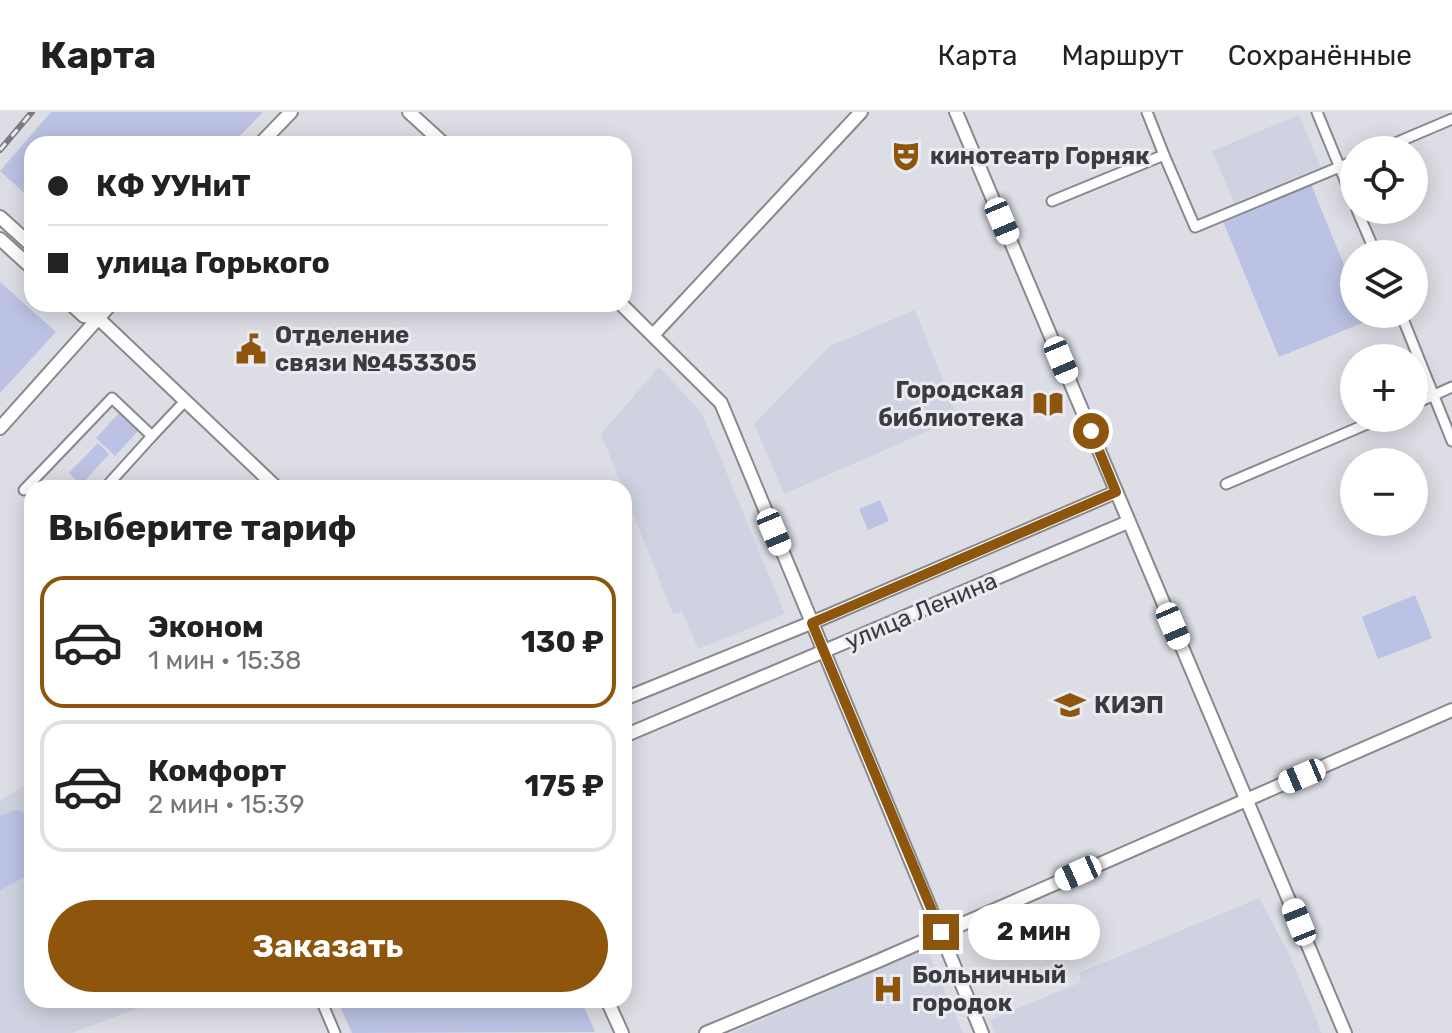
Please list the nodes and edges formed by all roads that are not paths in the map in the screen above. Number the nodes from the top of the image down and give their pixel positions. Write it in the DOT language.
graph roads {
  1 [pos="291,112"];
  2 [pos="409,112"];
  3 [pos="861,112"];
  4 [pos="956,112"];
  5 [pos="1147,112"];
  6 [pos="1317,112"];
  7 [pos="1452,119"];
  8 [pos="268,136"];
  9 [pos="435,136"];
  10 [pos="1412,136"];
  11 [pos="1164,155"];
  12 [pos="1339,167"];
  13 [pos="1052,201"];
  14 [pos="0,217"];
  15 [pos="0,239"];
  16 [pos="24,239"];
  17 [pos="24,261"];
  18 [pos="80,312"];
  19 [pos="95,312"];
  20 [pos="104,312"];
  21 [pos="630,312"];
  22 [pos="98,318"];
  23 [pos="1407,328"];
  24 [pos="654,334"];
  25 [pos="1452,387"];
  26 [pos="1435,395"];
  27 [pos="1428,398"];
  28 [pos="186,400"];
  29 [pos="0,428"];
  30 [pos="1348,432"];
  31 [pos="152,436"];
  32 [pos="1452,441"];
  33 [pos="34,480"];
  34 [pos="112,480"];
  35 [pos="269,480"];
  36 [pos="1226,484"];
  37 [pos="1116,492"];
  38 [pos="1128,522"];
  39 [pos="812,623"];
  40 [pos="824,651"];
  41 [pos="632,696"];
  42 [pos="1452,710"];
  43 [pos="632,733"];
  44 [pos="1248,800"];
  45 [pos="941,932"];
  46 [pos="324,1008"];
  47 [pos="611,1008"];
  48 [pos="335,1033"];
  49 [pos="622,1033"];
  50 [pos="706,1033"];
  51 [pos="982,1033"];
  52 [pos="1345,1033"];
  1 -- 8 [label="main road"];
  2 -- 9 [label="main road"];
  3 -- 24 [label="main road"];
  4 -- 37 [label="main road"];
  5 -- 11 [label="street"];
  6 -- 12 [label="street"];
  7 -- 10 [label="street"];
  11 -- 12 [label="street"];
  11 -- 13 [label="street"];
  14 -- 16 [label="main road"];
  15 -- 17 [label="main road"];
  18 -- 22 [label="main road"];
  19 -- 22 [label="main road"];
  20 -- 22 [label="main road"];
  21 -- 24 [label="main road"];
  22 -- 28 [label="main road"];
  22 -- 29 [label="main road"];
  23 -- 26 [label="street"];
  24 -- 39 [label="main road"];
  25 -- 26 [label="street"];
  26 -- 27 [label="street"];
  26 -- 32 [label="street"];
  28 -- 31 [label="street"];
  28 -- 35 [label="main road"];
  30 -- 36 [label="street"];
  31 -- 33 [label="street"];
  31 -- 34 [label="street"];
  37 -- 38 [label="main road"];
  37 -- 39 [label="main road, улица Ленина"];
  38 -- 40 [label="main road, улица Ленина"];
  38 -- 44 [label="main road"];
  39 -- 40 [label="main road"];
  39 -- 41 [label="main road, улица Ленина"];
  40 -- 43 [label="main road, улица Ленина"];
  40 -- 45 [label="main road"];
  42 -- 44 [label="main road"];
  44 -- 45 [label="main road"];
  44 -- 52 [label="main road"];
  45 -- 50 [label="main road"];
  45 -- 51 [label="main road"];
  46 -- 48 [label="street"];
  47 -- 49 [label="main road"];
}
